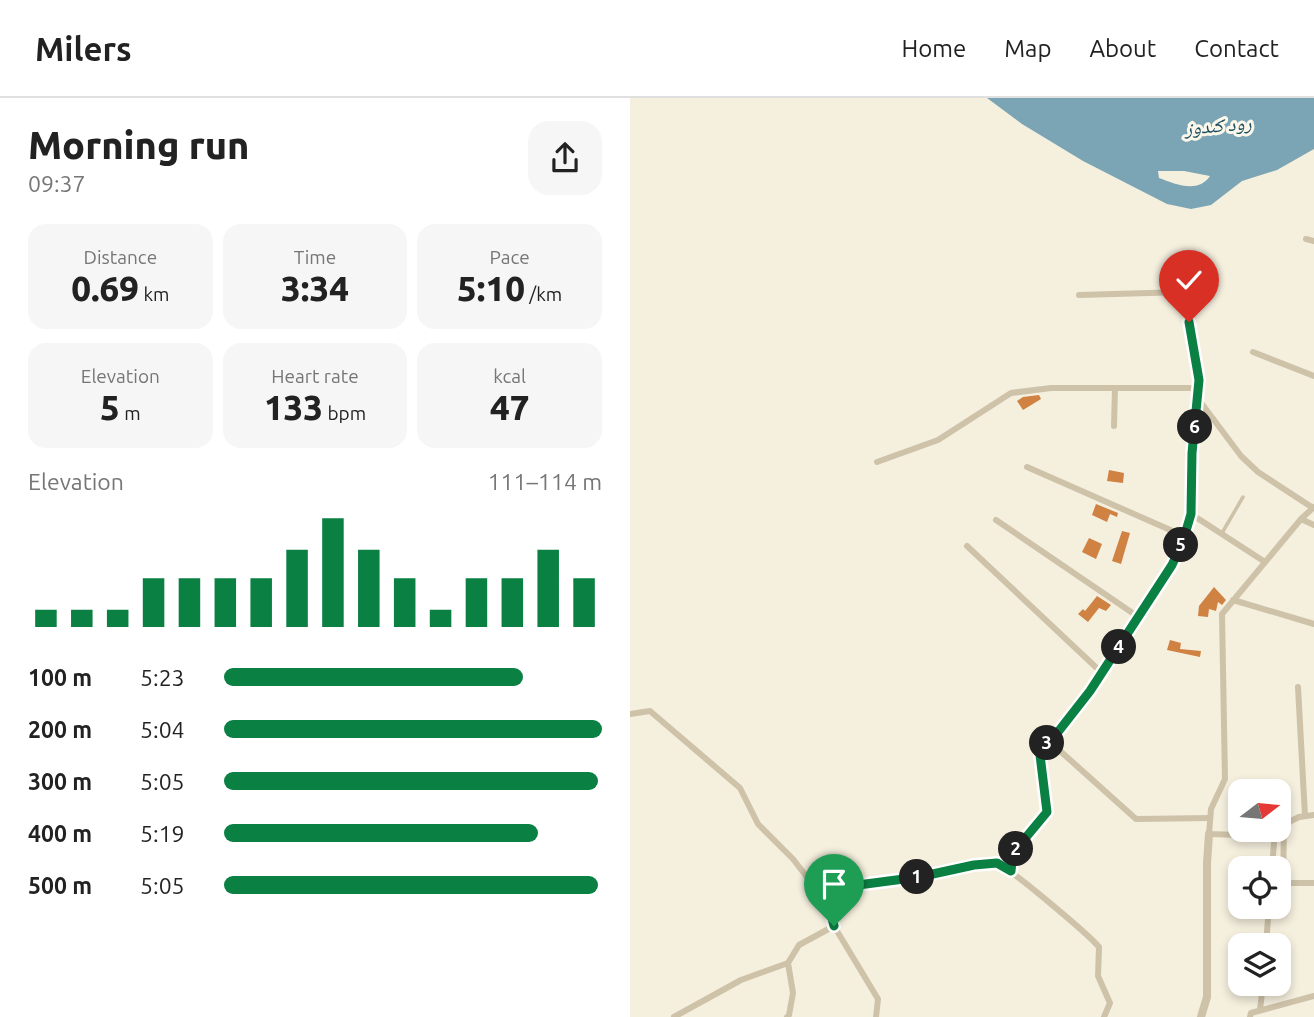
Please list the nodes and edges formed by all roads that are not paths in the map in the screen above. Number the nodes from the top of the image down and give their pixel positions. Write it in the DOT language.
graph roads {
  1 [pos="1079,295"];
  2 [pos="1253,352"];
  3 [pos="1314,376"];
  4 [pos="1115,388"];
  5 [pos="1199,388"];
  6 [pos="1198,399"];
  7 [pos="1114,426"];
  8 [pos="877,462"];
  9 [pos="1027,467"];
  10 [pos="1243,497"];
  11 [pos="1314,508"];
  12 [pos="1191,514"];
  13 [pos="1301,519"];
  14 [pos="996,520"];
  15 [pos="1314,525"];
  16 [pos="1222,533"];
  17 [pos="1184,536"];
  18 [pos="967,546"];
  19 [pos="1265,562"];
  20 [pos="1233,600"];
  21 [pos="1137,616"];
  22 [pos="1314,624"];
  23 [pos="1102,673"];
  24 [pos="1298,687"];
  25 [pos="630,714"];
  26 [pos="1049,741"];
  27 [pos="1314,815"];
  28 [pos="1305,816"];
  29 [pos="1210,818"];
  30 [pos="1292,822"];
  31 [pos="1209,834"];
  32 [pos="1228,835"];
  33 [pos="1279,842"];
  34 [pos="1011,871"];
  35 [pos="1314,883"];
  36 [pos="831,914"];
  37 [pos="834,926"];
  38 [pos="788,963"];
  39 [pos="1262,996"];
  40 [pos="1314,996"];
  41 [pos="1260,1010"];
  42 [pos="674,1017"];
  43 [pos="786,1017"];
  44 [pos="876,1017"];
  45 [pos="1104,1017"];
  46 [pos="1201,1017"];
  47 [pos="1250,1017"];
  1 -- 5 [label="street"];
  2 -- 3 [label="street"];
  4 -- 5 [label="street"];
  4 -- 7 [label="street"];
  4 -- 8 [label="street"];
  5 -- 6 [label="street"];
  6 -- 11 [label="street"];
  6 -- 12 [label="street"];
  9 -- 17 [label="street"];
  10 -- 16 [label="lane"];
  11 -- 13 [label="street"];
  12 -- 16 [label="street"];
  12 -- 17 [label="street"];
  13 -- 15 [label="street"];
  13 -- 19 [label="street"];
  14 -- 21 [label="street"];
  16 -- 19 [label="street"];
  17 -- 21 [label="street"];
  18 -- 23 [label="street"];
  19 -- 20 [label="street"];
  20 -- 22 [label="street"];
  20 -- 29 [label="street"];
  21 -- 23 [label="street"];
  23 -- 26 [label="street"];
  24 -- 28 [label="street"];
  25 -- 36 [label="street"];
  26 -- 29 [label="street"];
  26 -- 34 [label="street"];
  27 -- 28 [label="street"];
  28 -- 30 [label="street"];
  29 -- 31 [label="street"];
  31 -- 32 [label="street"];
  31 -- 46 [label="street"];
  33 -- 35 [label="street"];
  34 -- 36 [label="street"];
  34 -- 45 [label="street"];
  36 -- 37 [label="street"];
  37 -- 38 [label="street"];
  37 -- 44 [label="street"];
  38 -- 42 [label="street"];
  38 -- 43 [label="street"];
  39 -- 41 [label="street"];
  40 -- 41 [label="street"];
  41 -- 47 [label="street"];
}
